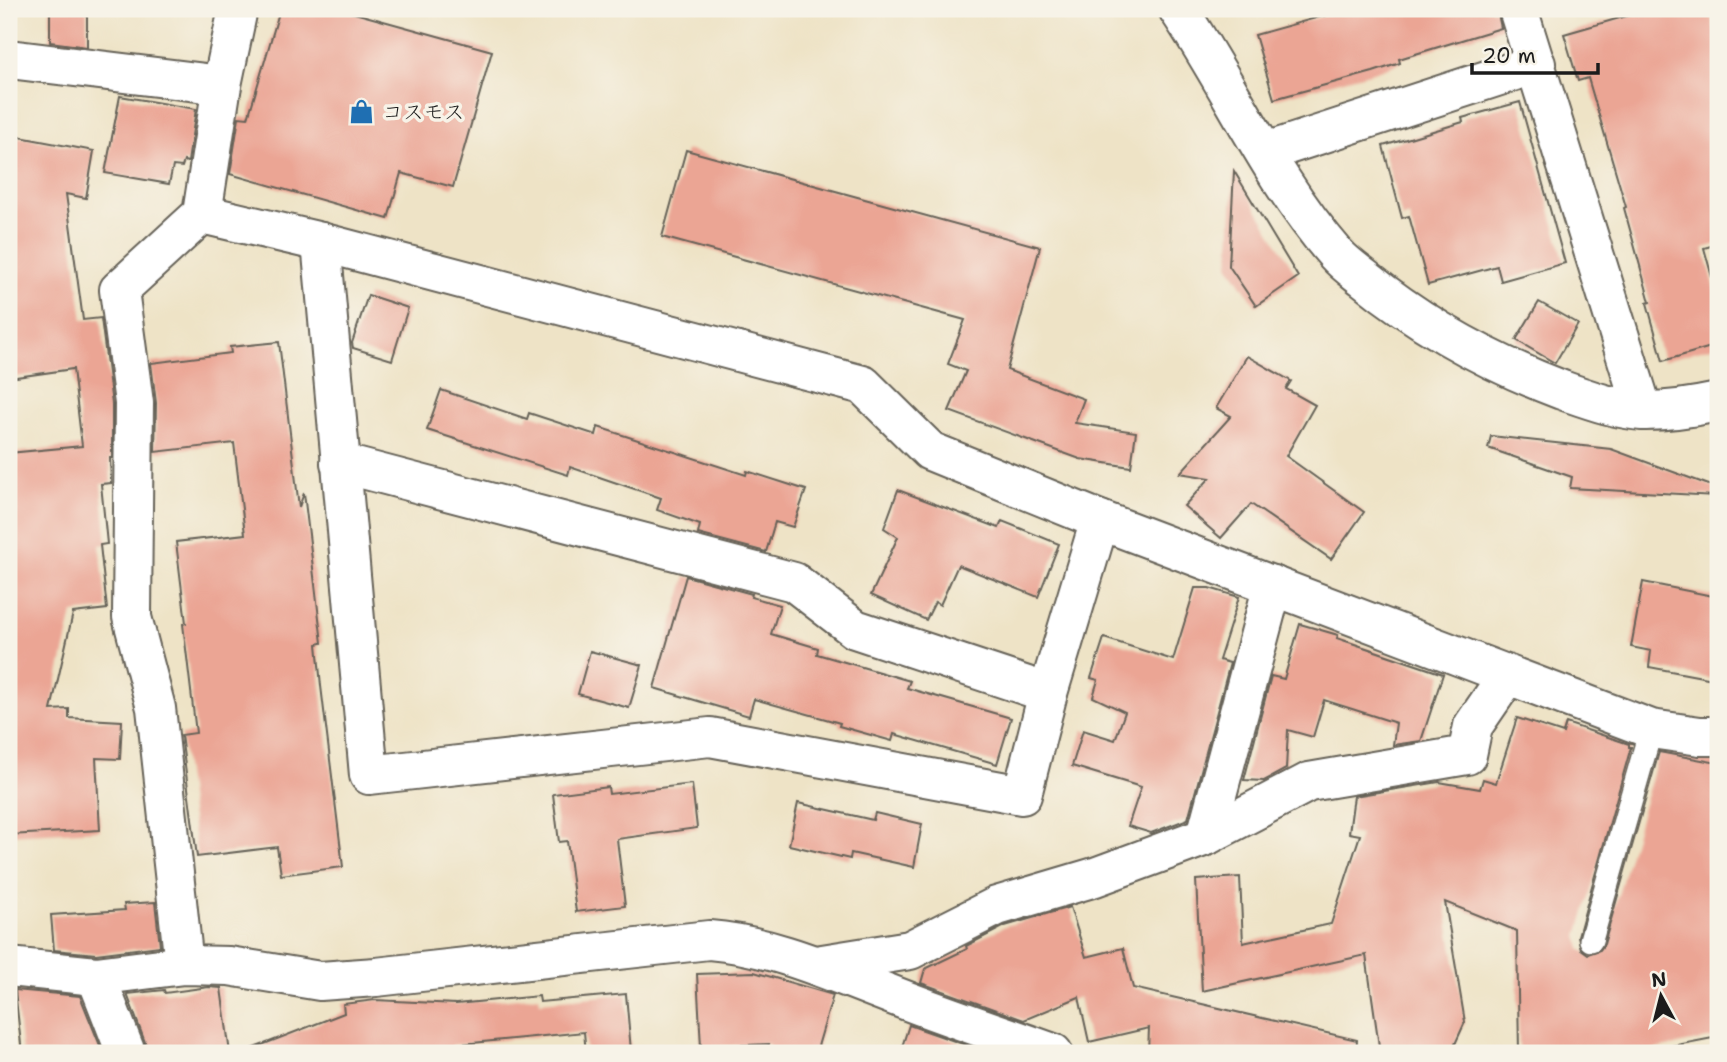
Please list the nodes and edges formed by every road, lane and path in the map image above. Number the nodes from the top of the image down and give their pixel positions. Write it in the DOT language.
graph roads {
  1 [pos="238,9"];
  2 [pos="1178,9"];
  3 [pos="1518,9"];
  4 [pos="9,60"];
  5 [pos="1536,64"];
  6 [pos="222,85"];
  7 [pos="1266,152"];
  8 [pos="202,214"];
  9 [pos="321,242"];
  10 [pos="1718,402"];
  11 [pos="1643,411"];
  12 [pos="340,463"];
  13 [pos="1100,520"];
  14 [pos="1273,585"];
  15 [pos="1508,675"];
  16 [pos="1048,693"];
  17 [pos="1651,729"];
  18 [pos="1718,736"];
  19 [pos="1206,836"];
  20 [pos="1591,940"];
  21 [pos="184,965"];
  22 [pos="815,965"];
  23 [pos="9,967"];
  24 [pos="96,976"];
  25 [pos="126,1053"];
  26 [pos="1053,1053"];
  1 -- 6 [label="street"];
  2 -- 7 [label="street"];
  3 -- 5 [label="street"];
  4 -- 6 [label="street"];
  5 -- 7 [label="street"];
  5 -- 11 [label="street"];
  6 -- 8 [label="street"];
  7 -- 11 [label="street"];
  8 -- 9 [label="street"];
  8 -- 21 [label="street"];
  9 -- 12 [label="street"];
  9 -- 13 [label="street"];
  10 -- 11 [label="street"];
  12 -- 16 [label="street"];
  12 -- 16 [label="street"];
  13 -- 14 [label="street"];
  13 -- 16 [label="street"];
  14 -- 15 [label="street"];
  14 -- 19 [label="street"];
  15 -- 17 [label="street"];
  15 -- 19 [label="street"];
  17 -- 18 [label="street"];
  17 -- 20 [label="lane"];
  19 -- 22 [label="street"];
  21 -- 22 [label="street"];
  21 -- 24 [label="street"];
  22 -- 26 [label="street"];
  23 -- 24 [label="street"];
  24 -- 25 [label="street"];
}
